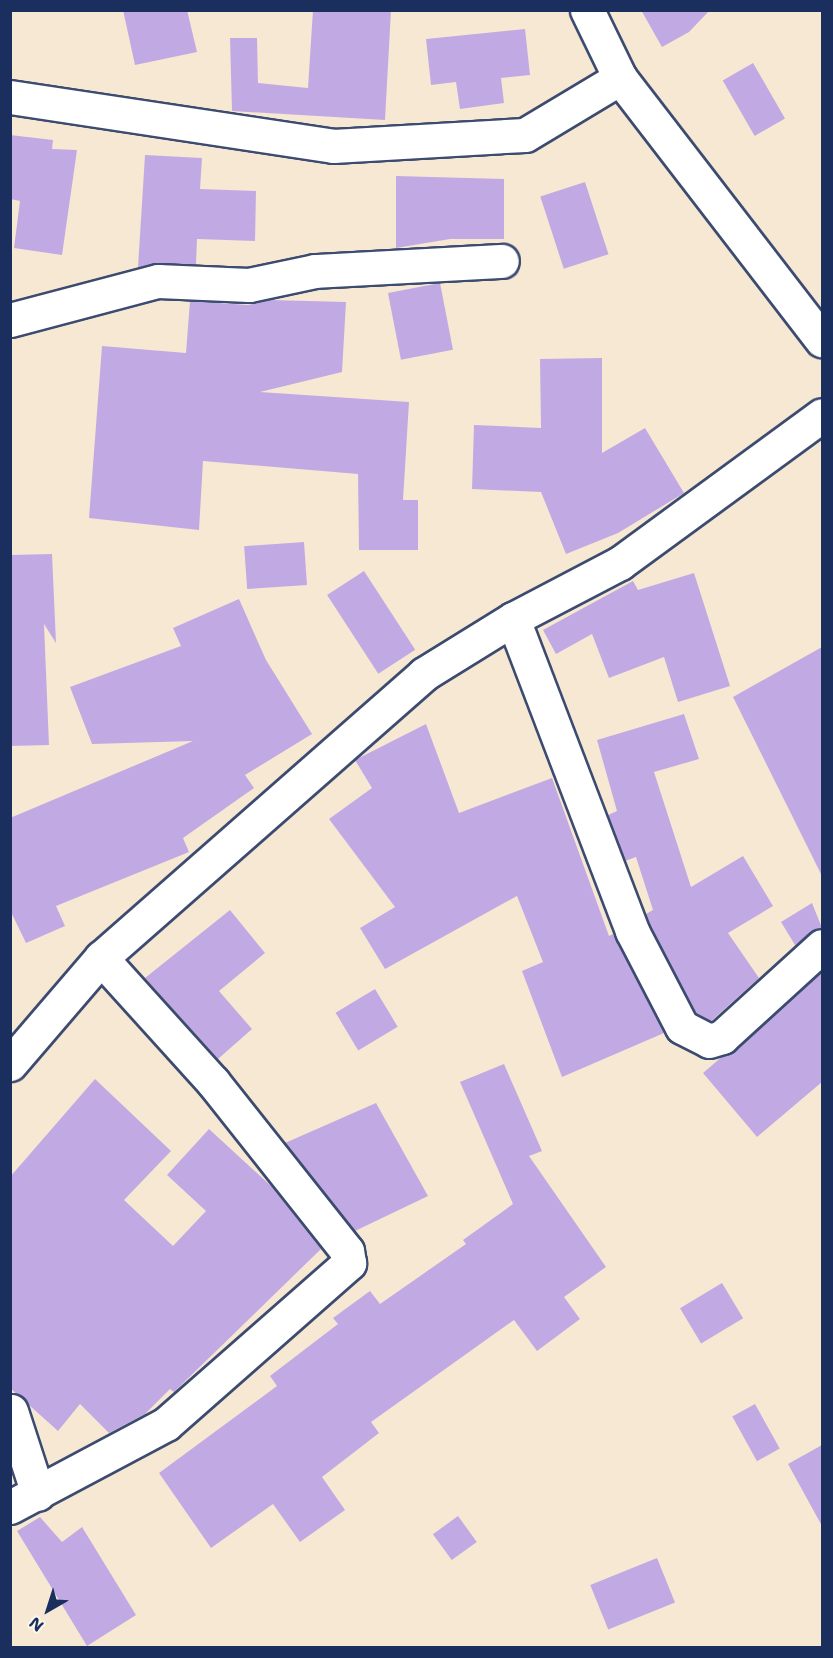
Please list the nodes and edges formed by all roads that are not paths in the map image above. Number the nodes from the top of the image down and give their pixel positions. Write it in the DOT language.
graph roads {
  1 [pos="587,10"];
  2 [pos="620,78"];
  3 [pos="10,97"];
  4 [pos="502,261"];
  5 [pos="10,320"];
  6 [pos="822,340"];
  7 [pos="822,415"];
  8 [pos="513,619"];
  9 [pos="822,946"];
  10 [pos="101,958"];
  11 [pos="10,1064"];
  12 [pos="11,1411"];
  13 [pos="24,1500"];
  1 -- 2 [label="street"];
  2 -- 3 [label="street"];
  2 -- 6 [label="street"];
  4 -- 5 [label="street"];
  7 -- 8 [label="street"];
  8 -- 9 [label="street"];
  8 -- 10 [label="street"];
  10 -- 11 [label="street"];
  10 -- 13 [label="street"];
  12 -- 13 [label="street"];
}
